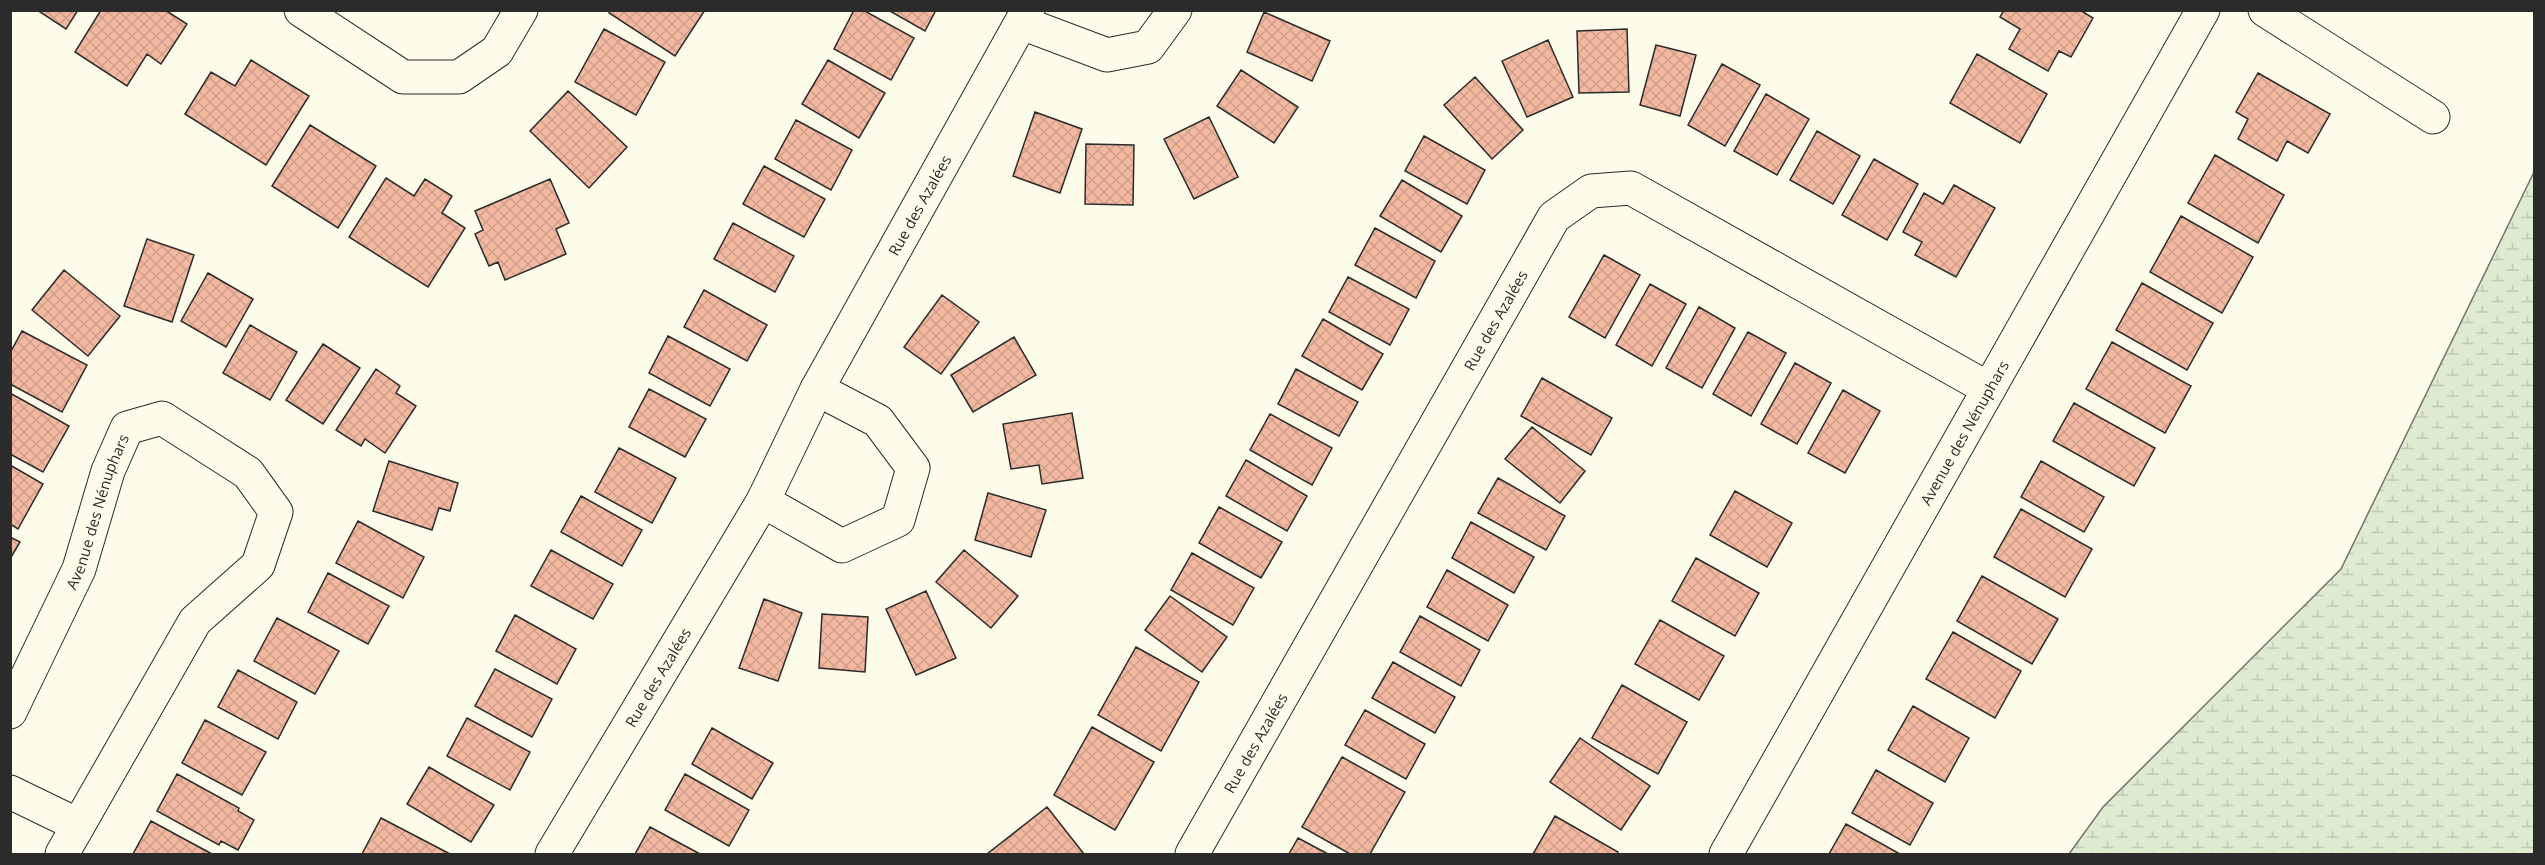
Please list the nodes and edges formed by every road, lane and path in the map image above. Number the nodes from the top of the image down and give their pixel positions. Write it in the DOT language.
graph roads {
  1 [pos="300,10"];
  2 [pos="521,10"];
  3 [pos="1175,10"];
  4 [pos="2202,10"];
  5 [pos="2265,10"];
  6 [pos="1025,17"];
  7 [pos="2433,117"];
  8 [pos="817,389"];
  9 [pos="1989,389"];
  10 [pos="763,501"];
  11 [pos="10,712"];
  12 [pos="10,792"];
  13 [pos="78,825"];
  14 [pos="62,855"];
  15 [pos="552,855"];
  16 [pos="1192,855"];
  17 [pos="1726,855"];
  1 -- 2 [label="street"];
  3 -- 6 [label="street, Rue des Azalées"];
  4 -- 9 [label="street, Avenue des Nénuphars"];
  5 -- 7 [label="street"];
  6 -- 8 [label="street, Rue des Azalées"];
  8 -- 10 [label="street, Rue des Azalées"];
  8 -- 10 [label="street"];
  9 -- 16 [label="street, Rue des Azalées"];
  9 -- 17 [label="street, Avenue des Nénuphars"];
  10 -- 15 [label="street, Rue des Azalées"];
  11 -- 13 [label="street, Avenue des Nénuphars"];
  12 -- 13 [label="street"];
  13 -- 14 [label="street, Avenue des Nénuphars"];
}
